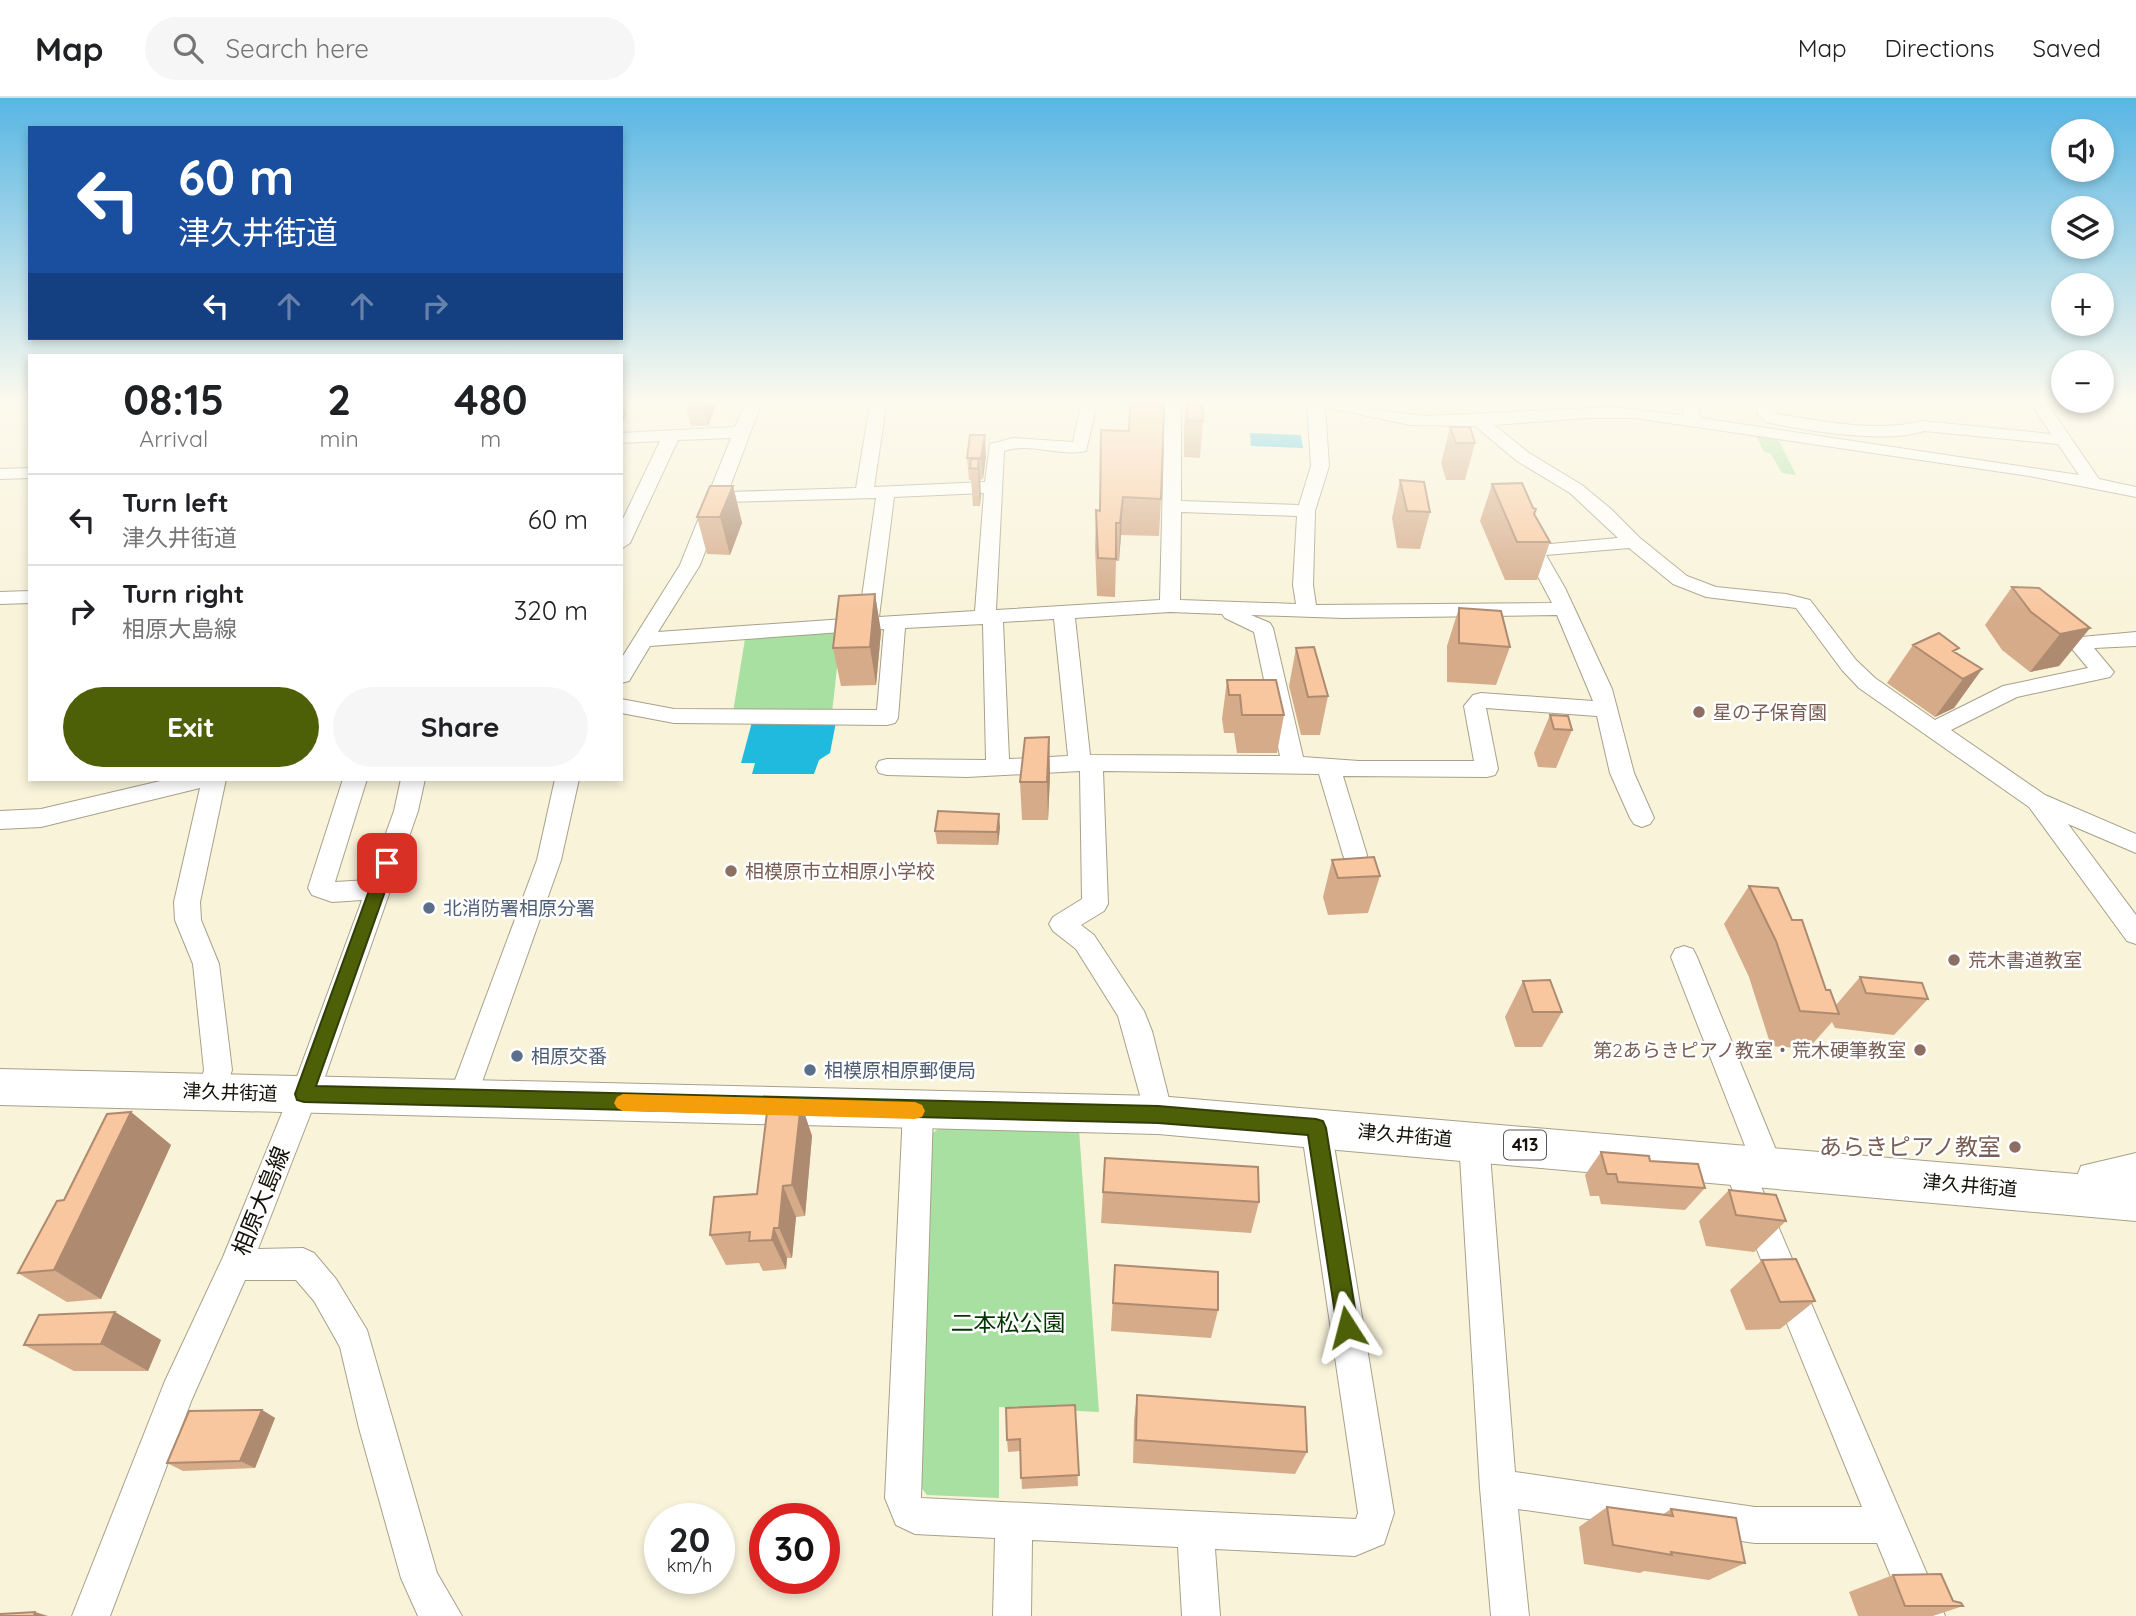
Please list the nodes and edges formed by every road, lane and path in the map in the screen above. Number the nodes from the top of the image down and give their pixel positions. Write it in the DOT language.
graph roads {
  1 [pos="655,470"];
  2 [pos="728,470"];
  3 [pos="867,470"];
  4 [pos="995,470"];
  5 [pos="1171,470"];
  6 [pos="1319,470"];
  7 [pos="1544,470"];
  8 [pos="2021,470"];
  9 [pos="2085,470"];
  10 [pos="28,473"];
  11 [pos="0,474"];
  12 [pos="2094,483"];
  13 [pos="994,487"];
  14 [pos="886,490"];
  15 [pos="864,491"];
  16 [pos="2136,492"];
  17 [pos="717,497"];
  18 [pos="1170,506"];
  19 [pos="1306,511"];
  20 [pos="623,540"];
  21 [pos="1633,542"];
  22 [pos="28,597"];
  23 [pos="0,598"];
  24 [pos="1170,606"];
  25 [pos="1200,608"];
  26 [pos="1564,609"];
  27 [pos="1307,611"];
  28 [pos="1064,614"];
  29 [pos="989,618"];
  30 [pos="895,623"];
  31 [pos="868,625"];
  32 [pos="2136,639"];
  33 [pos="645,640"];
  34 [pos="623,673"];
  35 [pos="623,706"];
  36 [pos="1608,710"];
  37 [pos="1933,730"];
  38 [pos="1086,763"];
  39 [pos="1293,764"];
  40 [pos="887,767"];
  41 [pos="998,768"];
  42 [pos="1329,768"];
  43 [pos="195,781"];
  44 [pos="214,781"];
  45 [pos="354,781"];
  46 [pos="412,781"];
  47 [pos="567,781"];
  48 [pos="2037,801"];
  49 [pos="1642,818"];
  50 [pos="0,820"];
  51 [pos="2136,844"];
  52 [pos="1355,855"];
  53 [pos="378,889"];
  54 [pos="2136,934"];
  55 [pos="1684,957"];
  56 [pos="0,1087"];
  57 [pos="212,1092"];
  58 [pos="304,1094"];
  59 [pos="462,1098"];
  60 [pos="918,1111"];
  61 [pos="1158,1115"];
  62 [pos="1316,1128"];
  63 [pos="1474,1141"];
  64 [pos="1752,1166"];
  65 [pos="2136,1167"];
  66 [pos="2116,1198"];
  67 [pos="236,1265"];
  68 [pos="1498,1488"];
  69 [pos="1014,1519"];
  70 [pos="1887,1525"];
  71 [pos="1195,1528"];
  72 [pos="91,1616"];
  73 [pos="443,1616"];
  74 [pos="1012,1616"];
  75 [pos="1201,1616"];
  76 [pos="1510,1616"];
  77 [pos="1926,1616"];
  1 -- 20 [label="street"];
  2 -- 17 [label="street"];
  3 -- 15 [label="street"];
  4 -- 13 [label="street"];
  5 -- 18 [label="street"];
  6 -- 19 [label="street"];
  7 -- 21 [label="street"];
  8 -- 12 [label="street"];
  9 -- 12 [label="street"];
  10 -- 11 [label="street"];
  12 -- 16 [label="street"];
  13 -- 14 [label="street"];
  13 -- 29 [label="street"];
  14 -- 15 [label="street"];
  14 -- 31 [label="street"];
  15 -- 17 [label="street"];
  17 -- 33 [label="street"];
  18 -- 19 [label="street"];
  18 -- 24 [label="street"];
  19 -- 27 [label="street"];
  21 -- 26 [label="street"];
  21 -- 37 [label="street"];
  22 -- 23 [label="street"];
  24 -- 25 [label="street"];
  24 -- 28 [label="street"];
  25 -- 27 [label="street"];
  25 -- 39 [label="street"];
  26 -- 27 [label="street"];
  26 -- 36 [label="street"];
  28 -- 29 [label="street"];
  28 -- 38 [label="street"];
  29 -- 30 [label="street"];
  29 -- 41 [label="street"];
  30 -- 31 [label="street"];
  30 -- 35 [label="street"];
  31 -- 33 [label="street"];
  32 -- 37 [label="street"];
  33 -- 34 [label="street"];
  36 -- 42 [label="street"];
  36 -- 49 [label="street"];
  37 -- 48 [label="street"];
  38 -- 39 [label="street"];
  38 -- 41 [label="street"];
  38 -- 61 [label="street"];
  39 -- 42 [label="street"];
  40 -- 41 [label="street"];
  42 -- 52 [label="street"];
  43 -- 50 [label="street"];
  44 -- 57 [label="street"];
  45 -- 53 [label="street"];
  46 -- 53 [label="street, 相原大島線"];
  47 -- 59 [label="street"];
  48 -- 51 [label="street"];
  48 -- 54 [label="street"];
  53 -- 58 [label="street, 相原大島線"];
  55 -- 64 [label="street"];
  56 -- 57 [label="highway, 津久井街道 / 413"];
  57 -- 58 [label="highway, 津久井街道 / 413"];
  58 -- 59 [label="highway, 津久井街道 / 413"];
  58 -- 67 [label="street, 相原大島線"];
  59 -- 60 [label="highway, 津久井街道 / 413"];
  60 -- 61 [label="highway, 津久井街道 / 413"];
  60 -- 69 [label="street"];
  61 -- 62 [label="highway, 津久井街道 / 413"];
  62 -- 63 [label="highway, 津久井街道 / 413"];
  62 -- 71 [label="street"];
  63 -- 64 [label="highway, 津久井街道 / 413"];
  63 -- 68 [label="street"];
  64 -- 66 [label="highway, 津久井街道 / 413"];
  64 -- 70 [label="street"];
  65 -- 66 [label="street"];
  67 -- 72 [label="street, 相原大島線"];
  67 -- 73 [label="street"];
  68 -- 70 [label="street"];
  68 -- 76 [label="street"];
  69 -- 71 [label="street"];
  69 -- 74 [label="street"];
  70 -- 77 [label="street"];
  71 -- 75 [label="street"];
}
